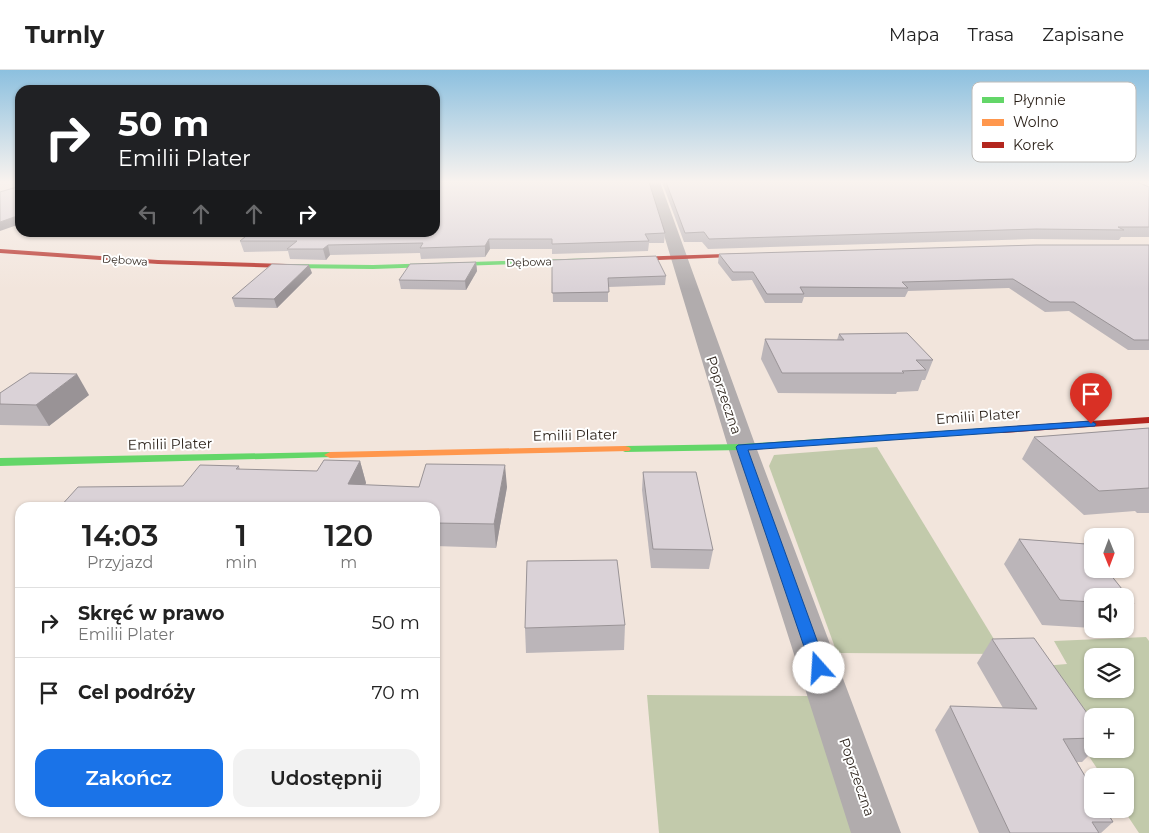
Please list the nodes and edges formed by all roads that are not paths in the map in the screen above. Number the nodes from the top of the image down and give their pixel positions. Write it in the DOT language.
graph roads {
  1 [pos="665,218"];
  2 [pos="0,250"];
  3 [pos="765,255"];
  4 [pos="677,258"];
  5 [pos="1149,420"];
  6 [pos="742,447"];
  7 [pos="0,462"];
  8 [pos="876,833"];
  1 -- 4 [label="street, Poprzeczna"];
  2 -- 4 [label="street, Dębowa"];
  3 -- 4 [label="street, Dębowa"];
  4 -- 6 [label="street, Poprzeczna"];
  5 -- 6 [label="street, Emilii Plater"];
  6 -- 7 [label="street, Emilii Plater"];
  6 -- 8 [label="street, Poprzeczna"];
}
